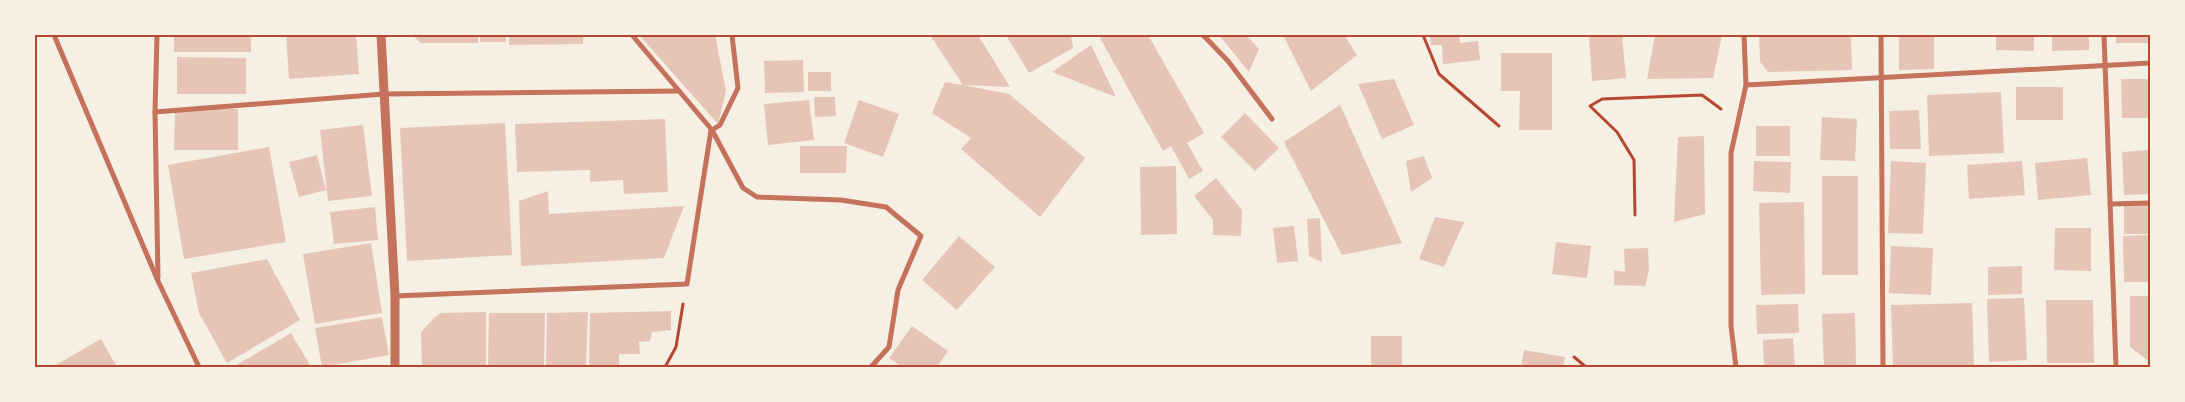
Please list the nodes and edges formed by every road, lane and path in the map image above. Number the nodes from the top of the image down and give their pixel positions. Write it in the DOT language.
graph roads {
  1 [pos="54,35"];
  2 [pos="157,35"];
  3 [pos="381,35"];
  4 [pos="632,35"];
  5 [pos="732,35"];
  6 [pos="1203,35"];
  7 [pos="1423,35"];
  8 [pos="1744,35"];
  9 [pos="1881,35"];
  10 [pos="2104,35"];
  11 [pos="2150,64"];
  12 [pos="2105,66"];
  13 [pos="1881,78"];
  14 [pos="1746,85"];
  15 [pos="678,91"];
  16 [pos="384,94"];
  17 [pos="155,112"];
  18 [pos="1272,119"];
  19 [pos="1738,120"];
  20 [pos="1499,126"];
  21 [pos="712,130"];
  22 [pos="2150,203"];
  23 [pos="2110,204"];
  24 [pos="1635,215"];
  25 [pos="158,281"];
  26 [pos="686,284"];
  27 [pos="395,296"];
  28 [pos="1574,357"];
  29 [pos="199,367"];
  30 [pos="395,367"];
  31 [pos="665,367"];
  32 [pos="871,367"];
  33 [pos="1586,367"];
  34 [pos="1736,367"];
  35 [pos="1883,367"];
  36 [pos="2116,367"];
  1 -- 25 [label="street"];
  2 -- 17 [label="street"];
  3 -- 16 [label="street"];
  4 -- 15 [label="street"];
  5 -- 21 [label="street"];
  6 -- 18 [label="street"];
  7 -- 20 [label="path"];
  8 -- 14 [label="street"];
  9 -- 13 [label="street"];
  10 -- 12 [label="street"];
  11 -- 12 [label="street"];
  12 -- 13 [label="street"];
  12 -- 23 [label="street"];
  13 -- 14 [label="street"];
  13 -- 35 [label="street"];
  14 -- 19 [label="street"];
  15 -- 16 [label="street"];
  15 -- 21 [label="street"];
  16 -- 17 [label="street"];
  16 -- 27 [label="street"];
  17 -- 25 [label="street"];
  19 -- 24 [label="path"];
  19 -- 34 [label="street"];
  21 -- 26 [label="street"];
  21 -- 32 [label="street"];
  22 -- 23 [label="street"];
  23 -- 36 [label="street"];
  25 -- 29 [label="street"];
  26 -- 27 [label="street"];
  26 -- 31 [label="path"];
  27 -- 30 [label="street"];
  28 -- 33 [label="path"];
}
